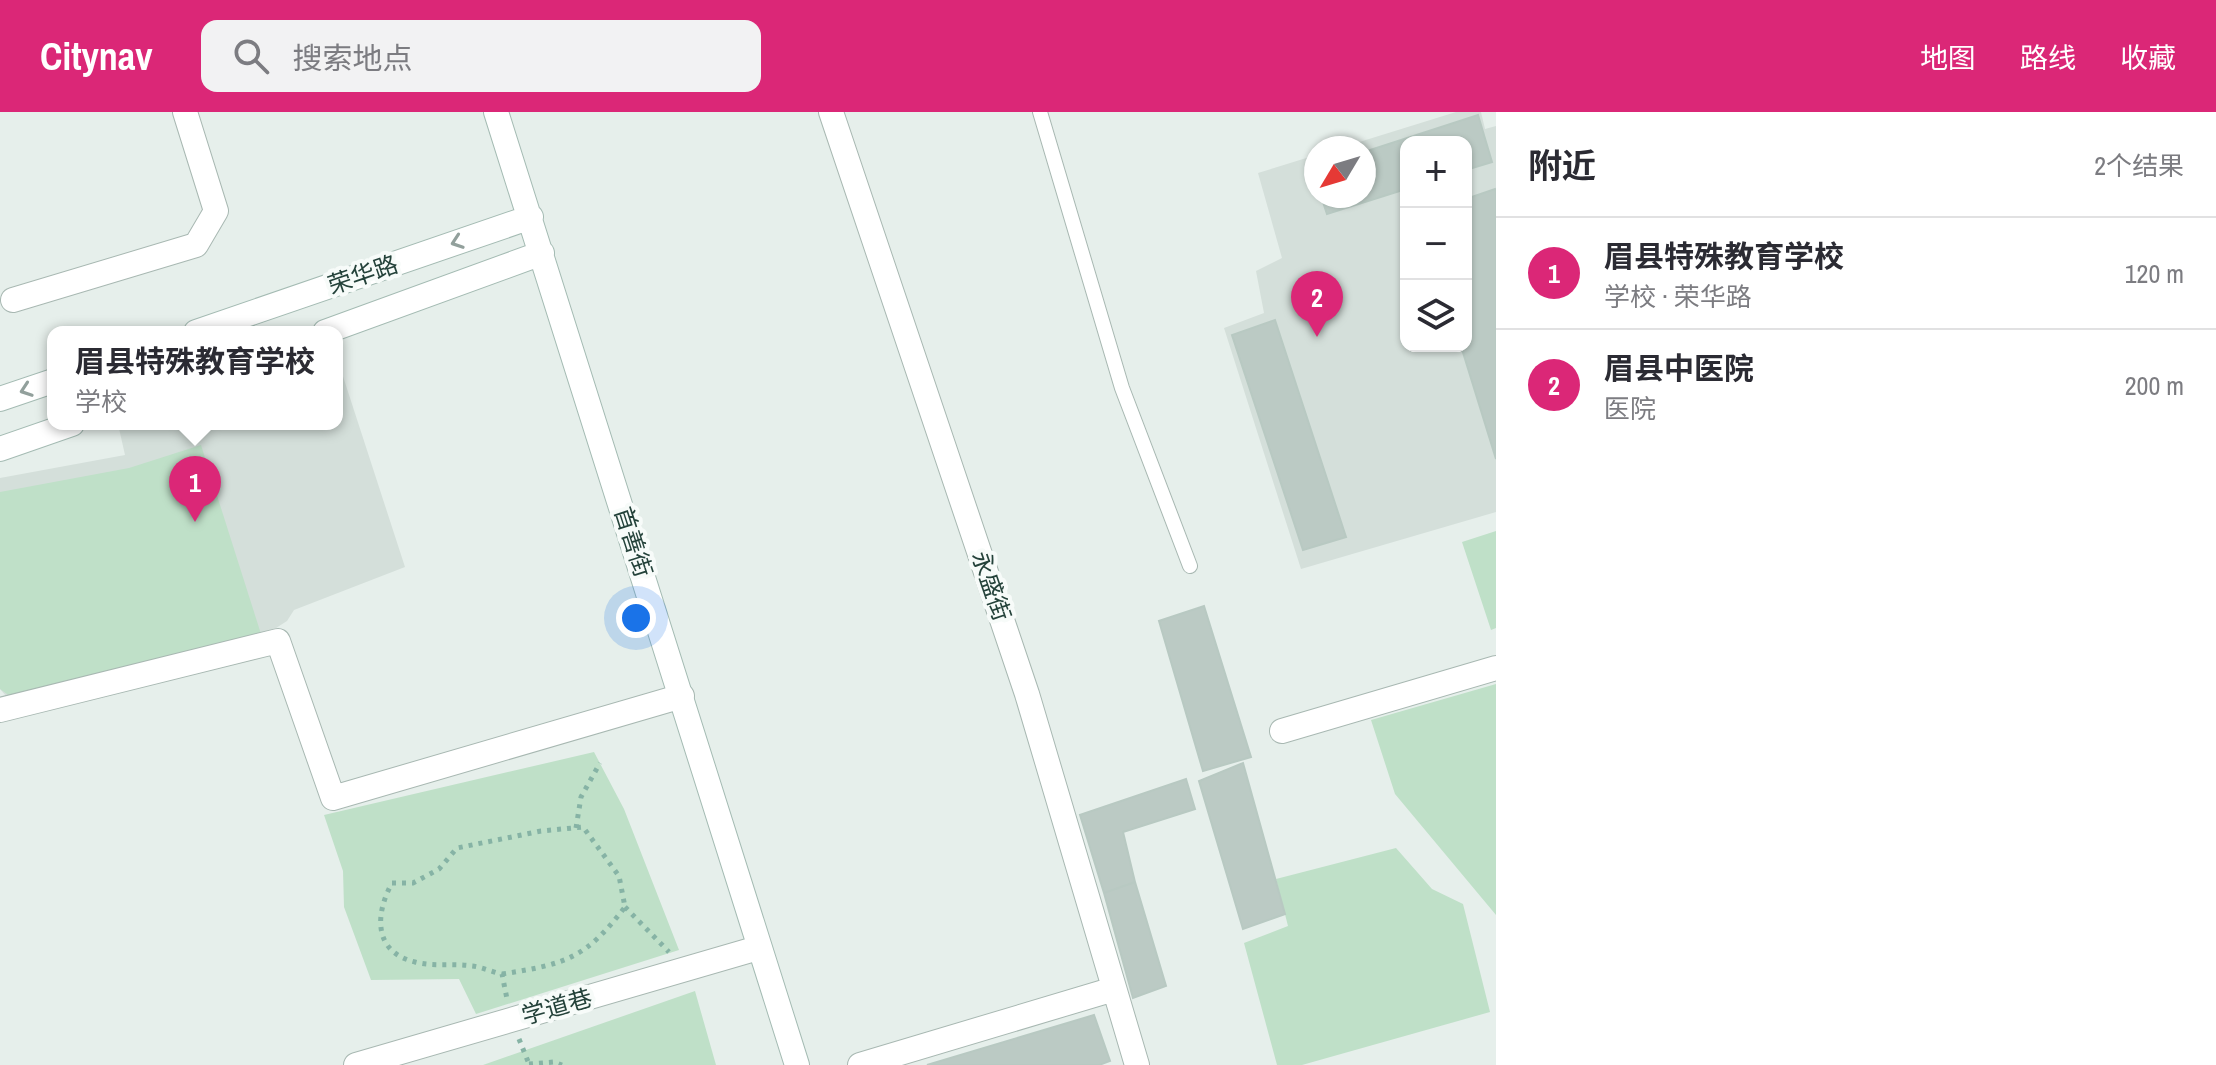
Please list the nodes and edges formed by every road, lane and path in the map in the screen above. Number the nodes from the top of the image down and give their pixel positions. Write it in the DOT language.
graph roads {
  1 [pos="185,112"];
  2 [pos="496,112"];
  3 [pos="831,112"];
  4 [pos="1040,112"];
  5 [pos="531,217"];
  6 [pos="542,253"];
  7 [pos="13,300"];
  8 [pos="213,326"];
  9 [pos="341,326"];
  10 [pos="47,383"];
  11 [pos="0,399"];
  12 [pos="55,430"];
  13 [pos="0,449"];
  14 [pos="1190,566"];
  15 [pos="1496,668"];
  16 [pos="682,696"];
  17 [pos="0,710"];
  18 [pos="1282,731"];
  19 [pos="600,763"];
  20 [pos="576,828"];
  21 [pos="625,907"];
  22 [pos="758,948"];
  23 [pos="683,970"];
  24 [pos="502,974"];
  25 [pos="1114,989"];
  26 [pos="511,1020"];
  27 [pos="356,1065"];
  28 [pos="528,1065"];
  29 [pos="562,1065"];
  30 [pos="797,1065"];
  31 [pos="860,1065"];
  32 [pos="1137,1065"];
  1 -- 7 [label="street"];
  2 -- 5 [label="street, 首善街"];
  3 -- 25 [label="street, 永盛街"];
  4 -- 14 [label="lane"];
  5 -- 6 [label="street, 首善街"];
  5 -- 8 [label="street, 荣华路, one-way"];
  6 -- 9 [label="street, 荣华路"];
  6 -- 16 [label="street, 首善街"];
  10 -- 11 [label="street, one-way"];
  12 -- 13 [label="street"];
  15 -- 18 [label="street"];
  16 -- 17 [label="street"];
  16 -- 22 [label="street, 首善街"];
  19 -- 20 [label="path"];
  20 -- 21 [label="path"];
  20 -- 24 [label="path"];
  21 -- 23 [label="path"];
  21 -- 24 [label="path"];
  22 -- 23 [label="street, 学道巷"];
  22 -- 30 [label="street, 首善街"];
  23 -- 26 [label="street, 学道巷"];
  24 -- 26 [label="path"];
  25 -- 31 [label="street"];
  25 -- 32 [label="street, 永盛街"];
  26 -- 27 [label="street, 学道巷"];
  28 -- 29 [label="path"];
}
